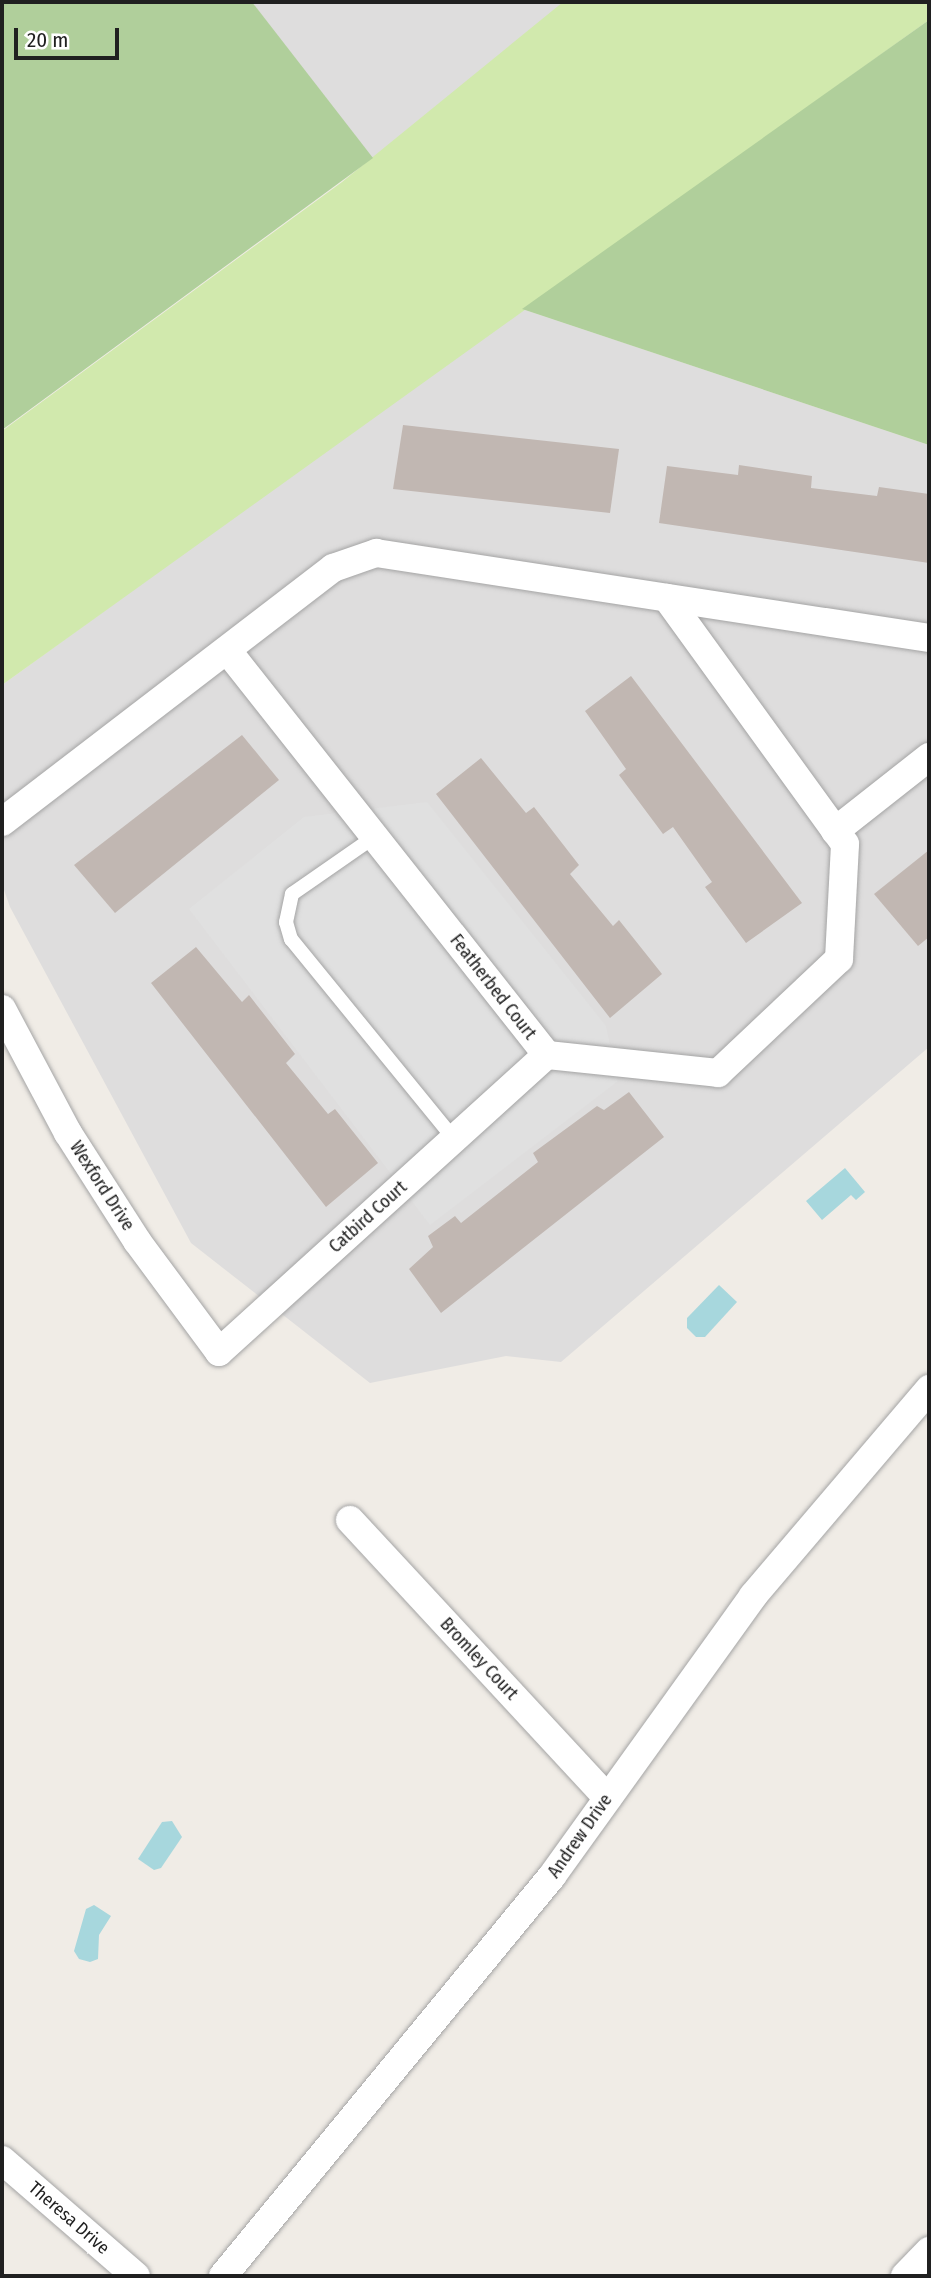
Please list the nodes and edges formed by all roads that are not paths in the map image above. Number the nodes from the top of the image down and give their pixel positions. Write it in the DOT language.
graph roads {
  1 [pos="667,598"];
  2 [pos="929,638"];
  3 [pos="227,650"];
  4 [pos="929,757"];
  5 [pos="2,822"];
  6 [pos="835,831"];
  7 [pos="374,837"];
  8 [pos="2,1009"];
  9 [pos="10,1049"];
  10 [pos="547,1055"];
  11 [pos="454,1139"];
  12 [pos="219,1352"];
  13 [pos="929,1389"];
  14 [pos="351,1520"];
  15 [pos="607,1798"];
  16 [pos="2,2160"];
  17 [pos="929,2251"];
  18 [pos="136,2276"];
  19 [pos="223,2276"];
  20 [pos="905,2276"];
  1 -- 2 [label="street"];
  1 -- 3 [label="street"];
  1 -- 6 [label="street, Featherbed Court"];
  3 -- 5 [label="street"];
  3 -- 7 [label="street, Featherbed Court"];
  4 -- 6 [label="street"];
  6 -- 10 [label="street, Featherbed Court"];
  7 -- 10 [label="street, Featherbed Court"];
  7 -- 11 [label="lane"];
  8 -- 9 [label="street, Wexford Drive"];
  9 -- 12 [label="street, Wexford Drive"];
  10 -- 11 [label="street, Catbird Court"];
  11 -- 12 [label="street, Catbird Court"];
  13 -- 15 [label="street, Andrew Drive"];
  14 -- 15 [label="street, Bromley Court"];
  15 -- 19 [label="street, Andrew Drive"];
  16 -- 18 [label="street, Theresa Drive"];
  17 -- 20 [label="street"];
}
